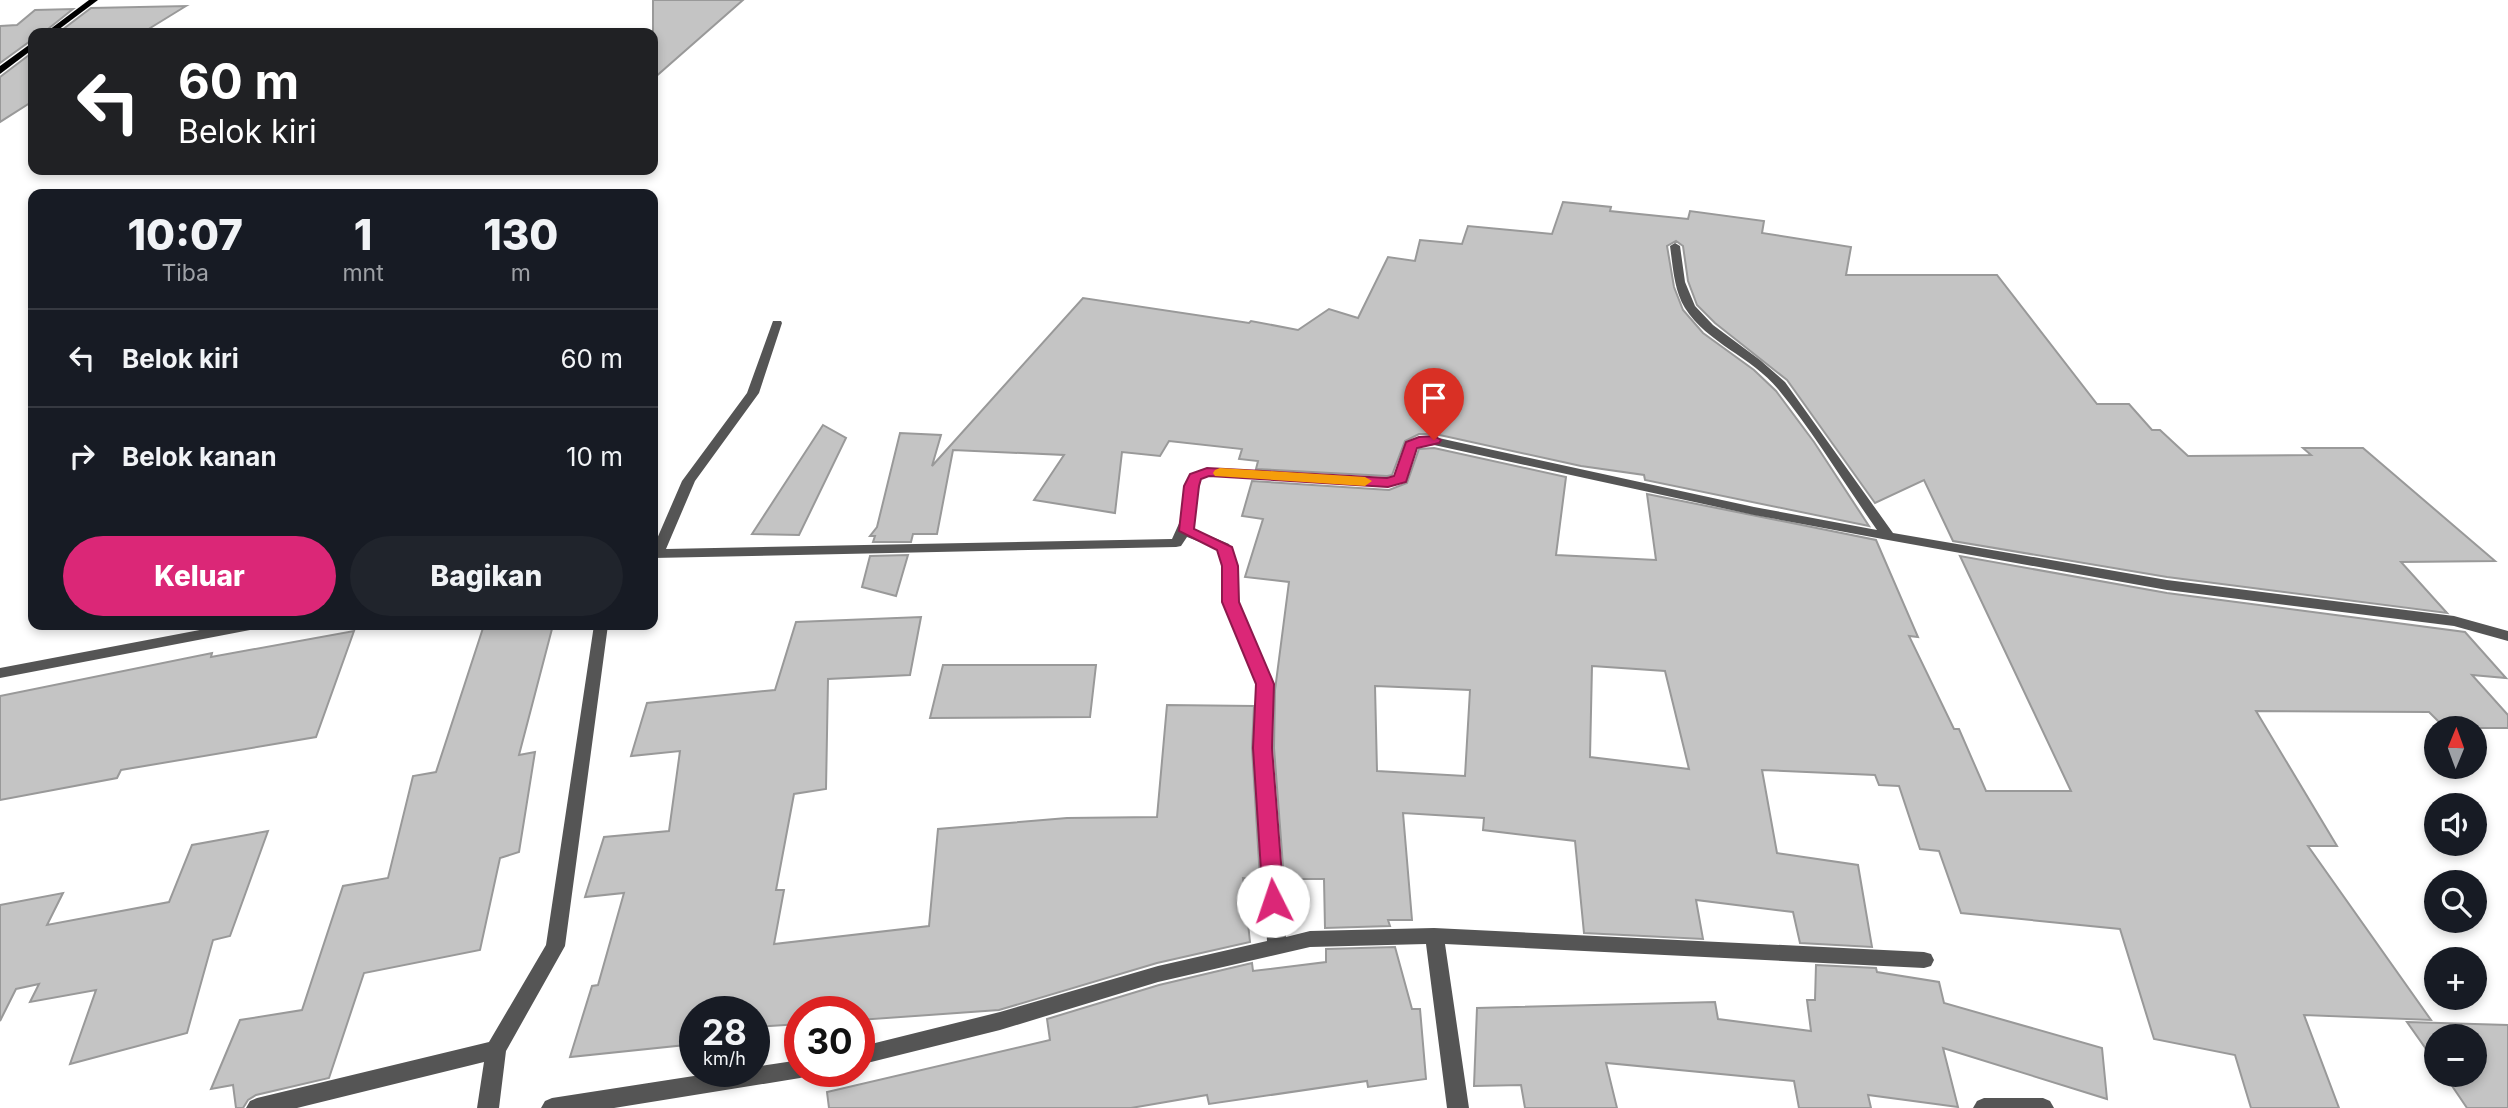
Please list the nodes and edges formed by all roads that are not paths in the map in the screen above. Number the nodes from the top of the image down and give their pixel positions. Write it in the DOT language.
graph roads {
  1 [pos="94,0"];
  2 [pos="56,28"];
  3 [pos="28,49"];
  4 [pos="0,71"];
  5 [pos="1675,246"];
  6 [pos="778,323"];
  7 [pos="1186,531"];
  8 [pos="1888,536"];
  9 [pos="658,548"];
  10 [pos="658,554"];
  11 [pos="224,630"];
  12 [pos="600,630"];
  13 [pos="2508,636"];
  14 [pos="0,673"];
  15 [pos="1434,936"];
  16 [pos="1277,947"];
  17 [pos="1924,960"];
  18 [pos="496,1050"];
  19 [pos="875,1051"];
  20 [pos="784,1072"];
  21 [pos="257,1108"];
  22 [pos="488,1108"];
  23 [pos="552,1108"];
  24 [pos="1458,1108"];
  25 [pos="1984,1108"];
  26 [pos="2043,1108"];
  1 -- 2 [label="main road"];
  3 -- 4 [label="main road"];
  5 -- 8 [label="street"];
  6 -- 9 [label="street"];
  7 -- 8 [label="street"];
  7 -- 10 [label="street"];
  7 -- 16 [label="street"];
  8 -- 13 [label="street"];
  11 -- 14 [label="street"];
  12 -- 18 [label="street"];
  15 -- 16 [label="street"];
  15 -- 17 [label="street"];
  15 -- 24 [label="street"];
  16 -- 19 [label="street"];
  18 -- 21 [label="street"];
  18 -- 22 [label="street"];
  20 -- 23 [label="street"];
  25 -- 26 [label="street"];
}
